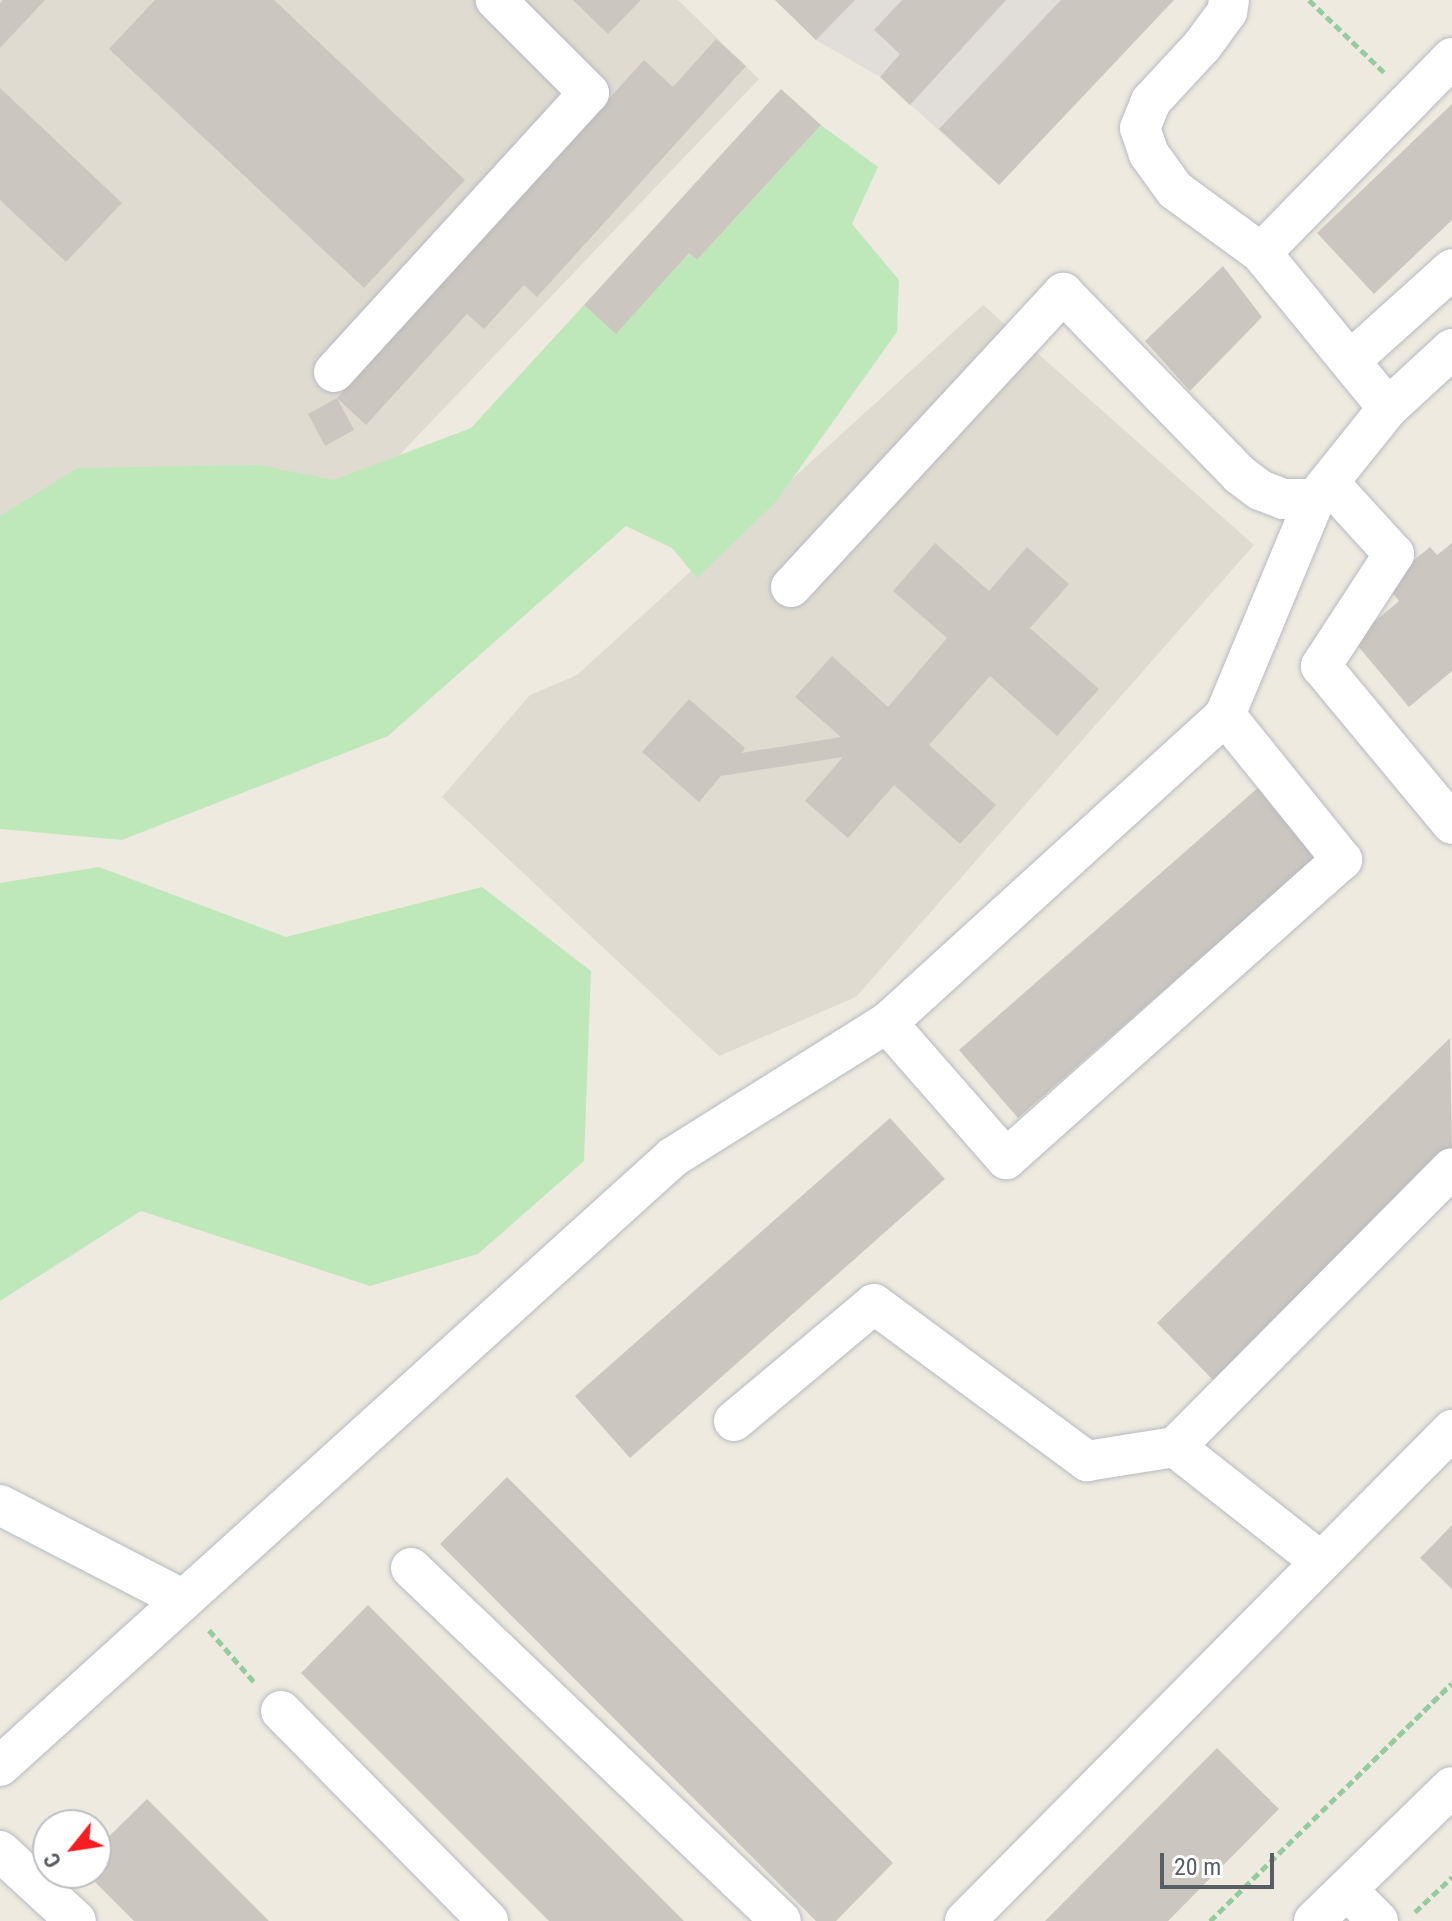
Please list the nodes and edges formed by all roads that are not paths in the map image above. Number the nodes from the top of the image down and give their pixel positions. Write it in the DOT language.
graph roads {
  1 [pos="496,0"];
  2 [pos="1229,0"];
  3 [pos="1452,58"];
  4 [pos="1261,253"];
  5 [pos="1452,269"];
  6 [pos="1452,349"];
  7 [pos="1350,361"];
  8 [pos="334,372"];
  9 [pos="1388,408"];
  10 [pos="1323,492"];
  11 [pos="791,587"];
  12 [pos="1225,715"];
  13 [pos="1452,824"];
  14 [pos="887,1023"];
  15 [pos="1452,1168"];
  16 [pos="734,1421"];
  17 [pos="1452,1430"];
  18 [pos="1175,1447"];
  19 [pos="0,1505"];
  20 [pos="1321,1562"];
  21 [pos="411,1568"];
  22 [pos="182,1599"];
  23 [pos="281,1711"];
  24 [pos="0,1766"];
  25 [pos="1452,1787"];
  26 [pos="0,1851"];
  27 [pos="1347,1890"];
  28 [pos="76,1921"];
  29 [pos="488,1921"];
  30 [pos="781,1921"];
  31 [pos="965,1921"];
  32 [pos="1314,1921"];
  33 [pos="1378,1921"];
  1 -- 8 [label="street"];
  2 -- 4 [label="street"];
  3 -- 4 [label="street"];
  4 -- 7 [label="street"];
  5 -- 7 [label="street"];
  6 -- 9 [label="street"];
  7 -- 9 [label="street"];
  9 -- 10 [label="street"];
  10 -- 11 [label="street"];
  10 -- 12 [label="street"];
  10 -- 13 [label="street"];
  12 -- 14 [label="street"];
  12 -- 14 [label="street"];
  14 -- 22 [label="street"];
  15 -- 18 [label="street"];
  16 -- 18 [label="street"];
  17 -- 20 [label="street"];
  18 -- 20 [label="street"];
  19 -- 22 [label="street"];
  20 -- 31 [label="street"];
  21 -- 30 [label="street"];
  22 -- 24 [label="street"];
  23 -- 29 [label="street"];
  25 -- 27 [label="street"];
  26 -- 28 [label="street"];
  27 -- 32 [label="street"];
  27 -- 33 [label="street"];
}
